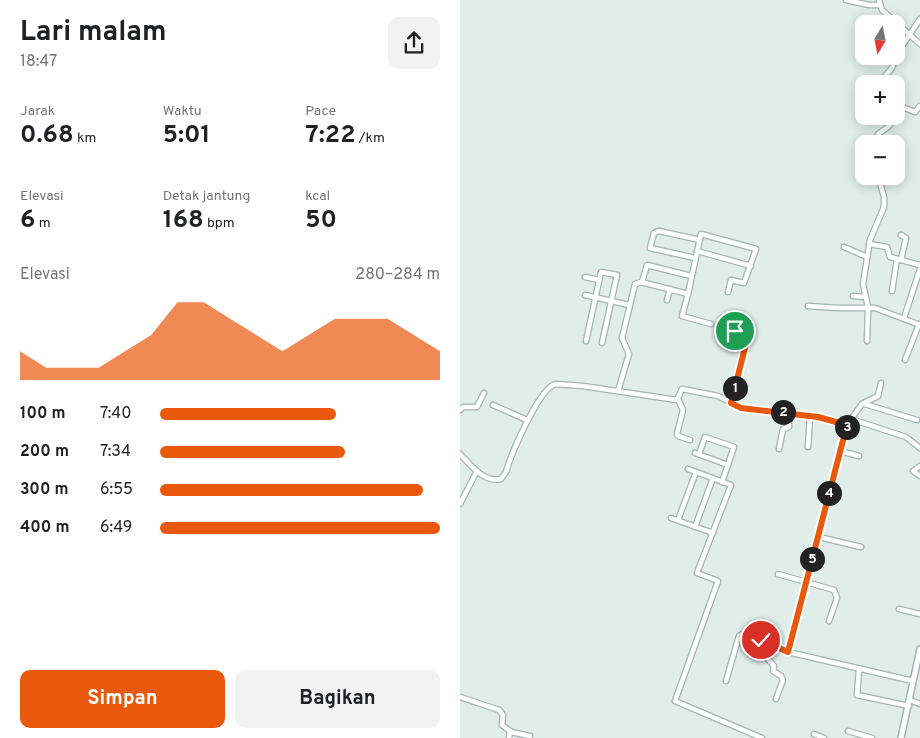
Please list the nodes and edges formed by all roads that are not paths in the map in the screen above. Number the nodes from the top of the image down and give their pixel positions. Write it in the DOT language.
graph roads {
  1 [pos="846,0"];
  2 [pos="879,2"];
  3 [pos="888,15"];
  4 [pos="920,19"];
  5 [pos="905,32"];
  6 [pos="909,36"];
  7 [pos="905,42"];
  8 [pos="920,44"];
  9 [pos="920,106"];
  10 [pos="905,108"];
  11 [pos="889,125"];
  12 [pos="878,135"];
  13 [pos="881,185"];
  14 [pos="901,235"];
  15 [pos="700,240"];
  16 [pos="869,244"];
  17 [pos="844,247"];
  18 [pos="697,251"];
  19 [pos="867,257"];
  20 [pos="695,258"];
  21 [pos="899,259"];
  22 [pos="920,265"];
  23 [pos="751,266"];
  24 [pos="920,269"];
  25 [pos="691,276"];
  26 [pos="585,277"];
  27 [pos="599,280"];
  28 [pos="642,282"];
  29 [pos="670,289"];
  30 [pos="892,291"];
  31 [pos="728,292"];
  32 [pos="688,294"];
  33 [pos="585,295"];
  34 [pos="853,296"];
  35 [pos="865,296"];
  36 [pos="595,298"];
  37 [pos="667,300"];
  38 [pos="611,301"];
  39 [pos="629,305"];
  40 [pos="808,306"];
  41 [pos="868,307"];
  42 [pos="904,318"];
  43 [pos="711,324"];
  44 [pos="920,325"];
  45 [pos="718,328"];
  46 [pos="586,341"];
  47 [pos="867,341"];
  48 [pos="602,343"];
  49 [pos="904,360"];
  50 [pos="881,383"];
  51 [pos="618,391"];
  52 [pos="484,393"];
  53 [pos="678,399"];
  54 [pos="731,403"];
  55 [pos="865,404"];
  56 [pos="493,405"];
  57 [pos="460,410"];
  58 [pos="788,412"];
  59 [pos="810,416"];
  60 [pos="851,419"];
  61 [pos="527,420"];
  62 [pos="917,420"];
  63 [pos="847,425"];
  64 [pos="690,440"];
  65 [pos="808,447"];
  66 [pos="920,448"];
  67 [pos="779,449"];
  68 [pos="840,451"];
  69 [pos="460,454"];
  70 [pos="859,456"];
  71 [pos="728,465"];
  72 [pos="920,466"];
  73 [pos="688,469"];
  74 [pos="477,471"];
  75 [pos="696,472"];
  76 [pos="920,476"];
  77 [pos="713,478"];
  78 [pos="722,482"];
  79 [pos="460,504"];
  80 [pos="670,518"];
  81 [pos="678,520"];
  82 [pos="695,527"];
  83 [pos="713,533"];
  84 [pos="819,537"];
  85 [pos="861,547"];
  86 [pos="778,574"];
  87 [pos="806,582"];
  88 [pos="899,609"];
  89 [pos="920,614"];
  90 [pos="829,621"];
  91 [pos="772,645"];
  92 [pos="920,649"];
  93 [pos="788,652"];
  94 [pos="918,667"];
  95 [pos="859,670"];
  96 [pos="726,681"];
  97 [pos="913,681"];
  98 [pos="460,697"];
  99 [pos="776,699"];
  100 [pos="910,700"];
  101 [pos="920,704"];
  102 [pos="909,706"];
  103 [pos="848,731"];
  104 [pos="814,734"];
  105 [pos="510,735"];
  106 [pos="530,736"];
  107 [pos="762,738"];
  108 [pos="824,738"];
  109 [pos="872,738"];
  110 [pos="901,738"];
  1 -- 2 [label="street"];
  2 -- 3 [label="street"];
  4 -- 6 [label="street"];
  5 -- 6 [label="street"];
  6 -- 7 [label="street"];
  6 -- 8 [label="street"];
  9 -- 10 [label="street"];
  11 -- 12 [label="street"];
  13 -- 16 [label="street"];
  14 -- 21 [label="street"];
  15 -- 18 [label="street"];
  15 -- 20 [label="street"];
  15 -- 23 [label="street"];
  16 -- 19 [label="street"];
  16 -- 21 [label="street"];
  17 -- 19 [label="street"];
  18 -- 20 [label="street"];
  18 -- 23 [label="street"];
  19 -- 35 [label="street"];
  20 -- 25 [label="street"];
  21 -- 22 [label="street"];
  21 -- 30 [label="street"];
  23 -- 31 [label="street"];
  24 -- 42 [label="street"];
  25 -- 28 [label="street"];
  25 -- 32 [label="street"];
  26 -- 27 [label="street"];
  27 -- 36 [label="street"];
  27 -- 38 [label="street"];
  28 -- 29 [label="street"];
  28 -- 39 [label="street"];
  29 -- 32 [label="street"];
  29 -- 37 [label="street"];
  32 -- 43 [label="street"];
  33 -- 36 [label="street"];
  34 -- 35 [label="street"];
  35 -- 41 [label="street"];
  36 -- 38 [label="street"];
  36 -- 46 [label="street"];
  38 -- 39 [label="street"];
  38 -- 48 [label="street"];
  39 -- 51 [label="street"];
  40 -- 41 [label="street"];
  41 -- 42 [label="street"];
  41 -- 47 [label="street"];
  42 -- 44 [label="street"];
  44 -- 49 [label="street"];
  45 -- 54 [label="street"];
  50 -- 55 [label="street"];
  51 -- 53 [label="street"];
  51 -- 61 [label="street"];
  52 -- 57 [label="street"];
  53 -- 54 [label="street"];
  53 -- 64 [label="street"];
  54 -- 58 [label="street"];
  55 -- 60 [label="street"];
  55 -- 62 [label="street"];
  56 -- 61 [label="street"];
  58 -- 59 [label="street"];
  58 -- 67 [label="street"];
  59 -- 63 [label="street"];
  59 -- 65 [label="street"];
  60 -- 63 [label="street"];
  60 -- 66 [label="street"];
  61 -- 74 [label="street"];
  63 -- 68 [label="street"];
  68 -- 70 [label="street"];
  68 -- 84 [label="street"];
  69 -- 74 [label="street"];
  71 -- 71 [label="street"];
  71 -- 78 [label="street"];
  72 -- 76 [label="street"];
  73 -- 75 [label="street"];
  74 -- 79 [label="street"];
  75 -- 77 [label="street"];
  75 -- 81 [label="street"];
  77 -- 78 [label="street"];
  77 -- 82 [label="street"];
  78 -- 83 [label="street"];
  80 -- 81 [label="street"];
  81 -- 82 [label="street"];
  82 -- 83 [label="street"];
  83 -- 107 [label="street"];
  84 -- 85 [label="street"];
  84 -- 87 [label="street"];
  86 -- 87 [label="street"];
  87 -- 90 [label="street"];
  87 -- 93 [label="street"];
  88 -- 89 [label="street"];
  91 -- 93 [label="street"];
  91 -- 96 [label="street"];
  91 -- 99 [label="street"];
  92 -- 94 [label="street"];
  93 -- 95 [label="street"];
  94 -- 97 [label="street"];
  95 -- 97 [label="street"];
  95 -- 102 [label="street"];
  97 -- 100 [label="street"];
  98 -- 105 [label="street"];
  100 -- 101 [label="street"];
  100 -- 102 [label="street"];
  102 -- 110 [label="street"];
  103 -- 109 [label="street"];
  104 -- 108 [label="street"];
  105 -- 106 [label="street"];
}
